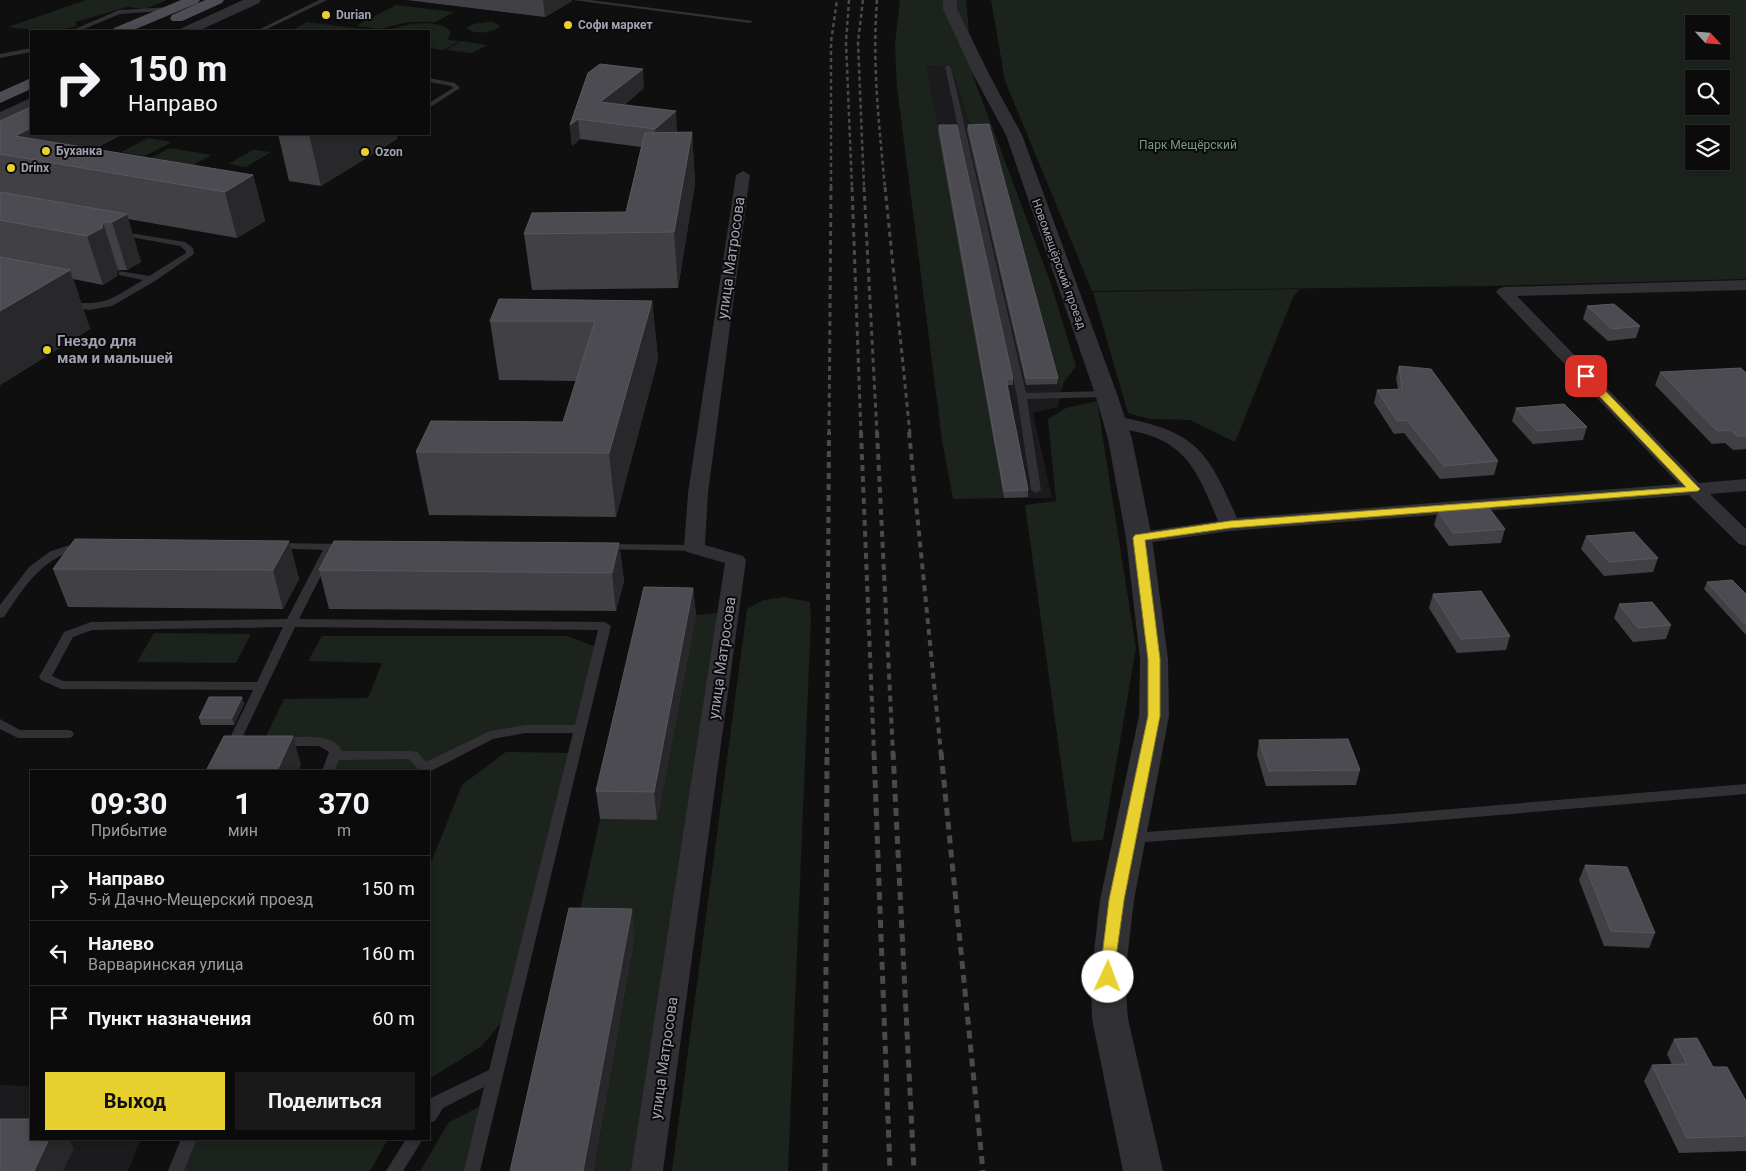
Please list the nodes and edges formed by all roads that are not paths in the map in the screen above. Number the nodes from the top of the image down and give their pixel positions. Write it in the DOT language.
graph roads {
  1 [pos="193,0"];
  2 [pos="217,0"];
  3 [pos="324,0"];
  4 [pos="576,0"];
  5 [pos="950,0"];
  6 [pos="254,1"];
  7 [pos="598,1"];
  8 [pos="174,8"];
  9 [pos="750,21"];
  10 [pos="81,30"];
  11 [pos="121,30"];
  12 [pos="148,30"];
  13 [pos="189,30"];
  14 [pos="261,30"];
  15 [pos="30,50"];
  16 [pos="0,56"];
  17 [pos="948,67"];
  18 [pos="30,70"];
  19 [pos="430,80"];
  20 [pos="0,83"];
  21 [pos="30,83"];
  22 [pos="0,98"];
  23 [pos="30,98"];
  24 [pos="30,103"];
  25 [pos="430,105"];
  26 [pos="0,109"];
  27 [pos="0,118"];
  28 [pos="743,175"];
  29 [pos="107,231"];
  30 [pos="122,273"];
  31 [pos="152,279"];
  32 [pos="1746,284"];
  33 [pos="59,303"];
  34 [pos="1106,394"];
  35 [pos="1022,396"];
  36 [pos="1115,422"];
  37 [pos="1746,484"];
  38 [pos="1694,489"];
  39 [pos="1036,490"];
  40 [pos="1230,525"];
  41 [pos="1139,538"];
  42 [pos="1746,540"];
  43 [pos="92,543"];
  44 [pos="261,546"];
  45 [pos="360,547"];
  46 [pos="592,547"];
  47 [pos="330,548"];
  48 [pos="694,548"];
  49 [pos="0,614"];
  50 [pos="291,623"];
  51 [pos="262,686"];
  52 [pos="0,723"];
  53 [pos="580,729"];
  54 [pos="68,734"];
  55 [pos="335,756"];
  56 [pos="424,769"];
  57 [pos="328,770"];
  58 [pos="1746,789"];
  59 [pos="1128,838"];
  60 [pos="496,1074"];
  61 [pos="430,1114"];
  62 [pos="189,1140"];
  63 [pos="414,1140"];
  64 [pos="176,1171"];
  65 [pos="394,1171"];
  66 [pos="472,1171"];
  67 [pos="647,1171"];
  68 [pos="1143,1171"];
  1 -- 8 [label="main road"];
  2 -- 12 [label="main road"];
  3 -- 14 [label="lane"];
  4 -- 7 [label="lane"];
  5 -- 34 [label="street, Новомещёрский проезд"];
  6 -- 13 [label="street"];
  7 -- 9 [label="lane"];
  8 -- 10 [label="lane"];
  8 -- 11 [label="main road"];
  15 -- 16 [label="lane"];
  17 -- 35 [label="lane"];
  18 -- 20 [label="main road"];
  19 -- 25 [label="lane"];
  21 -- 22 [label="main road"];
  23 -- 26 [label="street"];
  24 -- 27 [label="street"];
  28 -- 48 [label="street, улица Матросова"];
  29 -- 31 [label="lane"];
  30 -- 31 [label="lane"];
  31 -- 33 [label="lane"];
  32 -- 38 [label="street"];
  34 -- 35 [label="lane"];
  34 -- 36 [label="street, Новомещёрский проезд"];
  35 -- 39 [label="lane"];
  36 -- 40 [label="street"];
  36 -- 41 [label="street, Новомещёрский проезд"];
  37 -- 38 [label="street"];
  38 -- 40 [label="street"];
  38 -- 42 [label="street"];
  40 -- 41 [label="street"];
  41 -- 59 [label="street, Новомещёрский проезд"];
  43 -- 49 [label="lane"];
  44 -- 47 [label="lane"];
  45 -- 47 [label="lane"];
  46 -- 48 [label="lane"];
  47 -- 50 [label="lane"];
  48 -- 67 [label="street, улица Матросова"];
  50 -- 51 [label="lane"];
  50 -- 51 [label="lane"];
  50 -- 53 [label="lane"];
  51 -- 55 [label="lane"];
  52 -- 54 [label="lane"];
  53 -- 56 [label="lane"];
  53 -- 60 [label="lane"];
  55 -- 56 [label="lane"];
  55 -- 57 [label="lane"];
  58 -- 59 [label="lane"];
  59 -- 68 [label="street, Новомещёрский проезд"];
  60 -- 61 [label="lane"];
  60 -- 66 [label="lane"];
  62 -- 64 [label="lane"];
  63 -- 65 [label="lane"];
}
